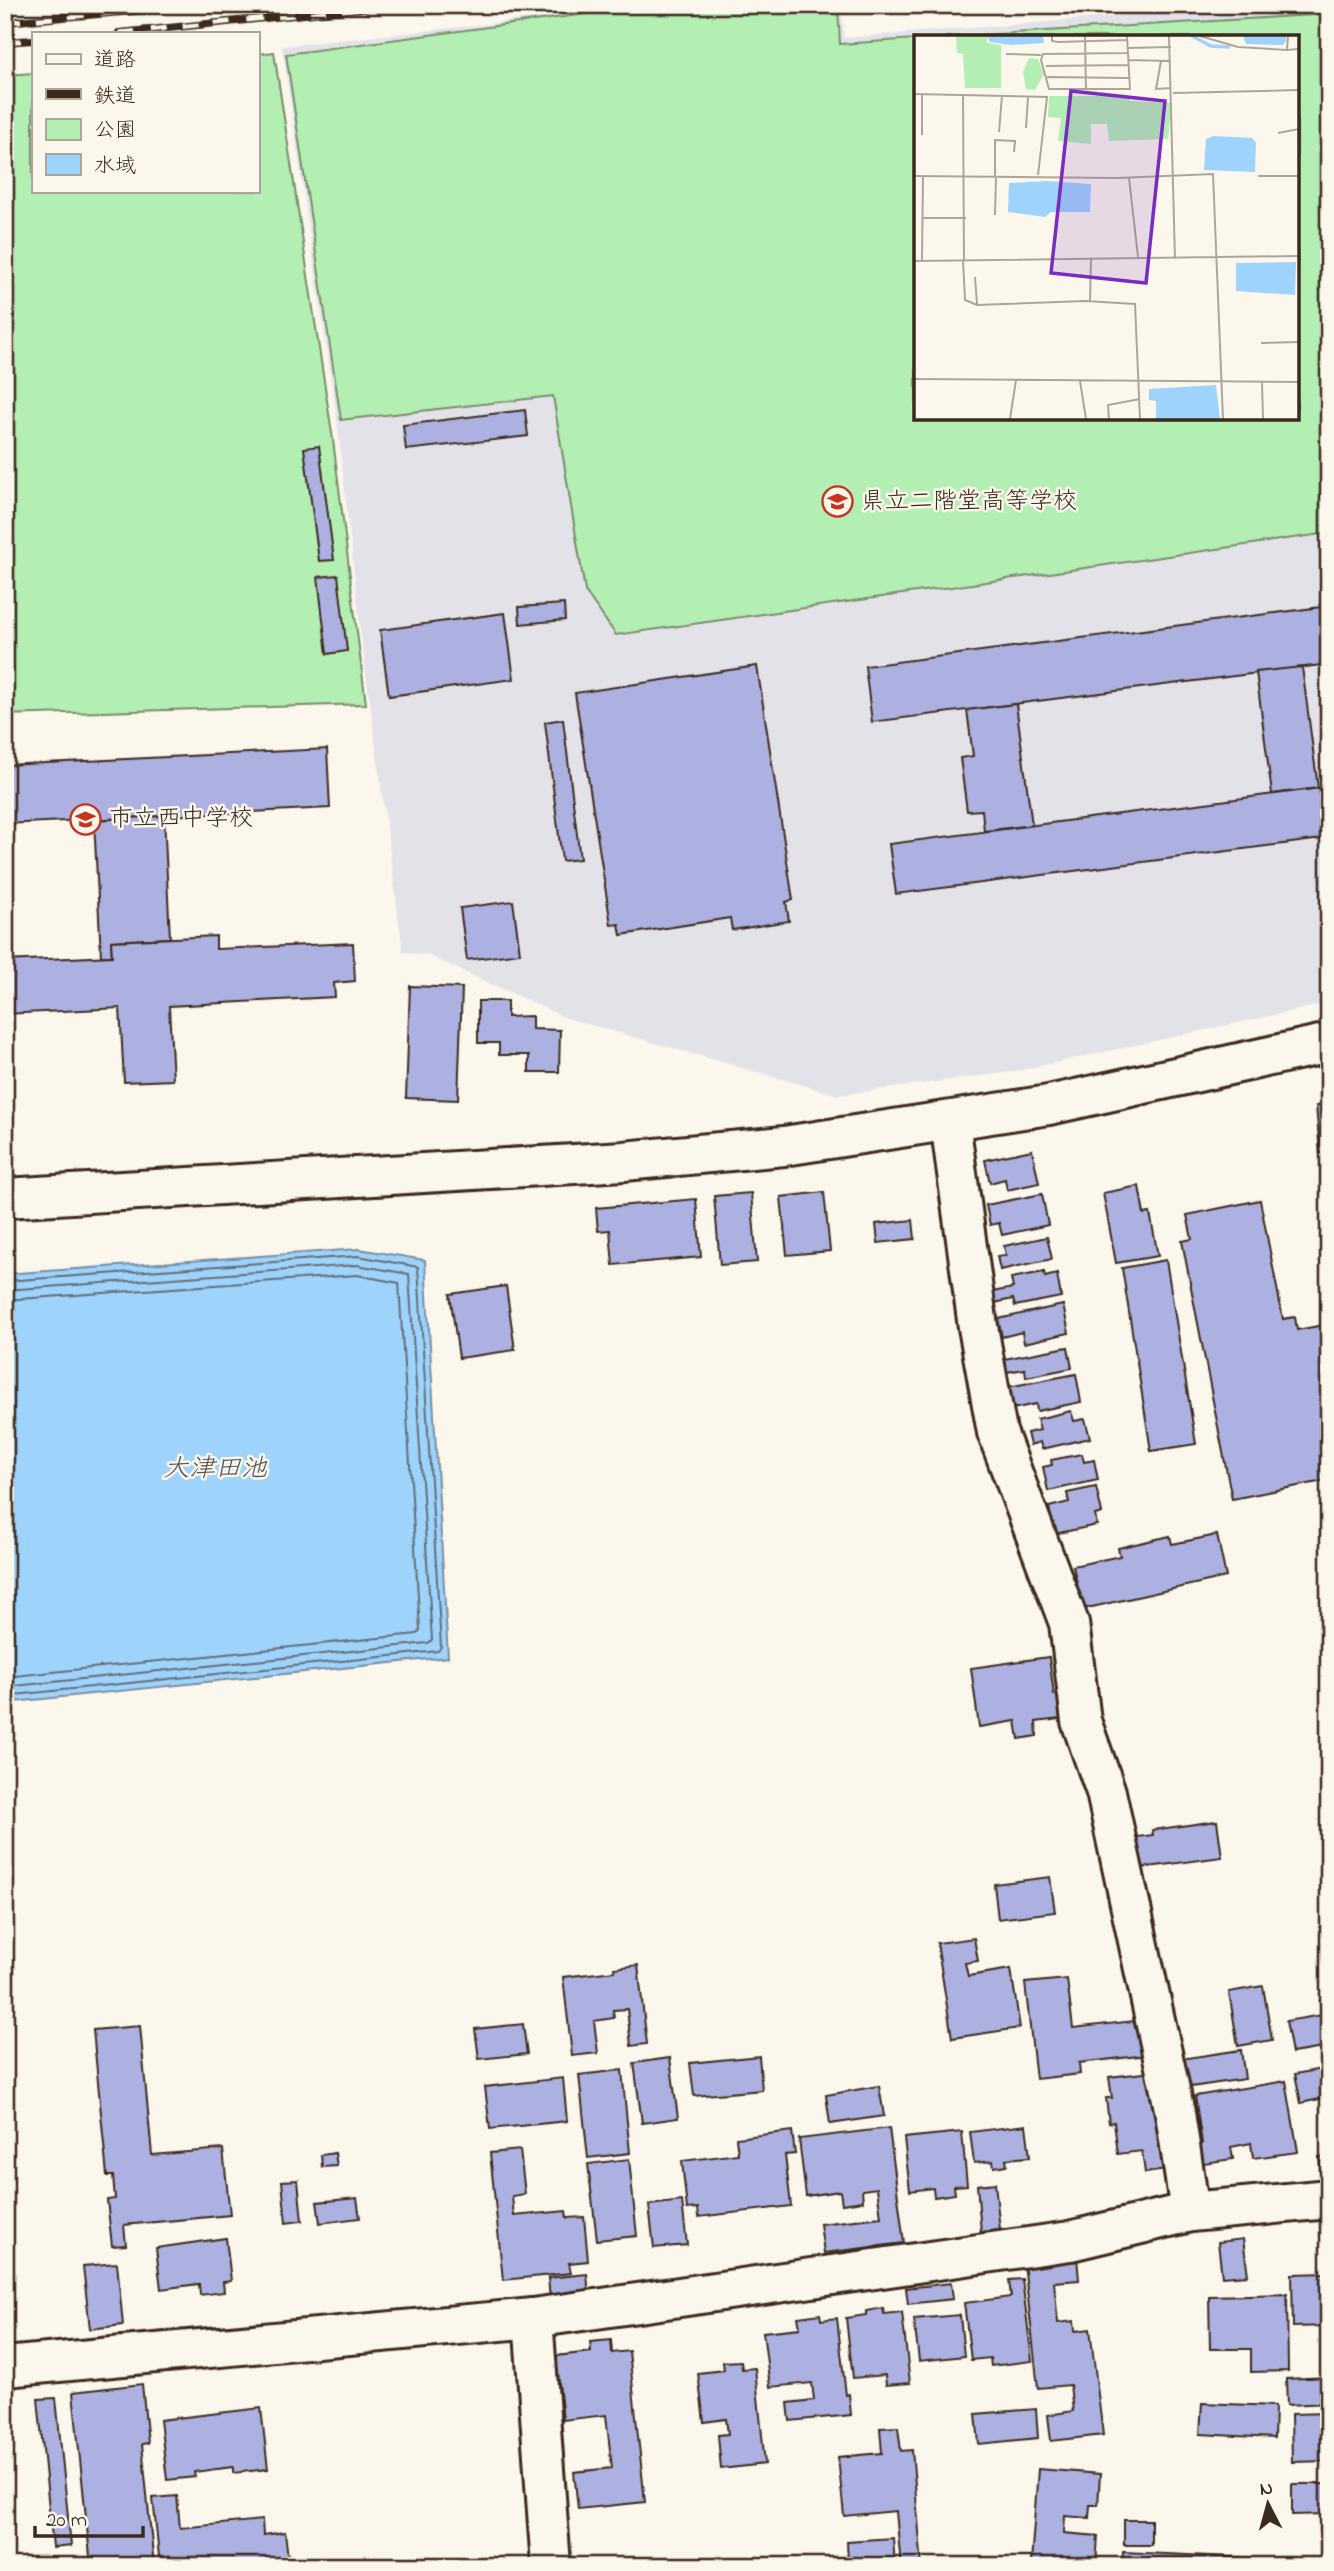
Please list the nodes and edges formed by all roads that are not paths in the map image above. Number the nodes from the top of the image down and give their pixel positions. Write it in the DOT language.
graph roads {
  1 [pos="1329,1043"];
  2 [pos="950,1122"];
  3 [pos="5,1198"];
  4 [pos="1329,2199"];
  5 [pos="1190,2212"];
  6 [pos="533,2318"];
  7 [pos="5,2367"];
  8 [pos="551,2566"];
  1 -- 2 [label="street"];
  2 -- 3 [label="street"];
  2 -- 5 [label="street"];
  4 -- 5 [label="street"];
  5 -- 6 [label="street"];
  6 -- 7 [label="street"];
  6 -- 8 [label="street"];
}
